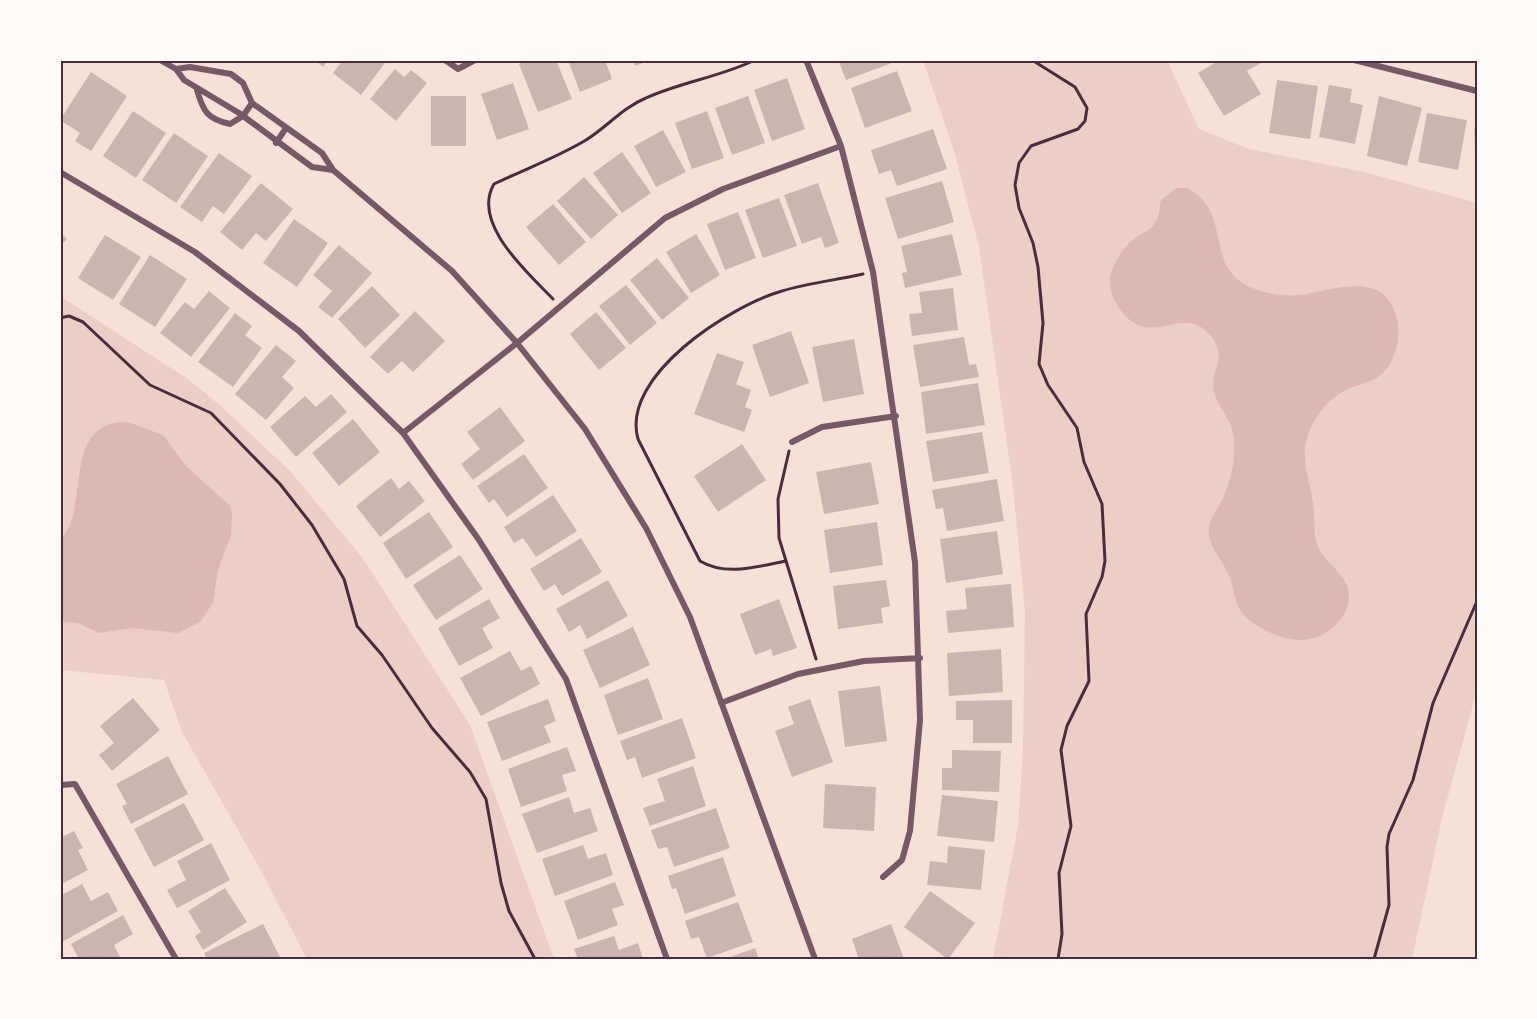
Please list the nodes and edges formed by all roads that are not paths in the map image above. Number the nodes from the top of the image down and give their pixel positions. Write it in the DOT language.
graph roads {
  1 [pos="160,60"];
  2 [pos="445,60"];
  3 [pos="475,60"];
  4 [pos="806,60"];
  5 [pos="1354,60"];
  6 [pos="176,69"];
  7 [pos="196,89"];
  8 [pos="1477,91"];
  9 [pos="252,103"];
  10 [pos="243,116"];
  11 [pos="286,128"];
  12 [pos="276,143"];
  13 [pos="841,146"];
  14 [pos="333,170"];
  15 [pos="60,172"];
  16 [pos="517,343"];
  17 [pos="896,416"];
  18 [pos="403,433"];
  19 [pos="792,442"];
  20 [pos="920,658"];
  21 [pos="721,703"];
  22 [pos="60,785"];
  23 [pos="883,877"];
  24 [pos="176,959"];
  25 [pos="667,959"];
  26 [pos="815,959"];
  1 -- 6 [label="street"];
  2 -- 3 [label="street"];
  4 -- 13 [label="street"];
  5 -- 8 [label="street"];
  6 -- 7 [label="street"];
  6 -- 9 [label="street"];
  7 -- 10 [label="street"];
  7 -- 10 [label="street"];
  9 -- 10 [label="street"];
  9 -- 11 [label="street"];
  10 -- 12 [label="street"];
  11 -- 12 [label="street"];
  11 -- 14 [label="street"];
  12 -- 14 [label="street"];
  13 -- 16 [label="street"];
  13 -- 17 [label="street"];
  14 -- 16 [label="street"];
  15 -- 18 [label="street"];
  16 -- 18 [label="street"];
  16 -- 21 [label="street"];
  17 -- 19 [label="street"];
  17 -- 20 [label="street"];
  18 -- 25 [label="street"];
  20 -- 21 [label="street"];
  20 -- 23 [label="street"];
  21 -- 26 [label="street"];
  22 -- 24 [label="street"];
}
